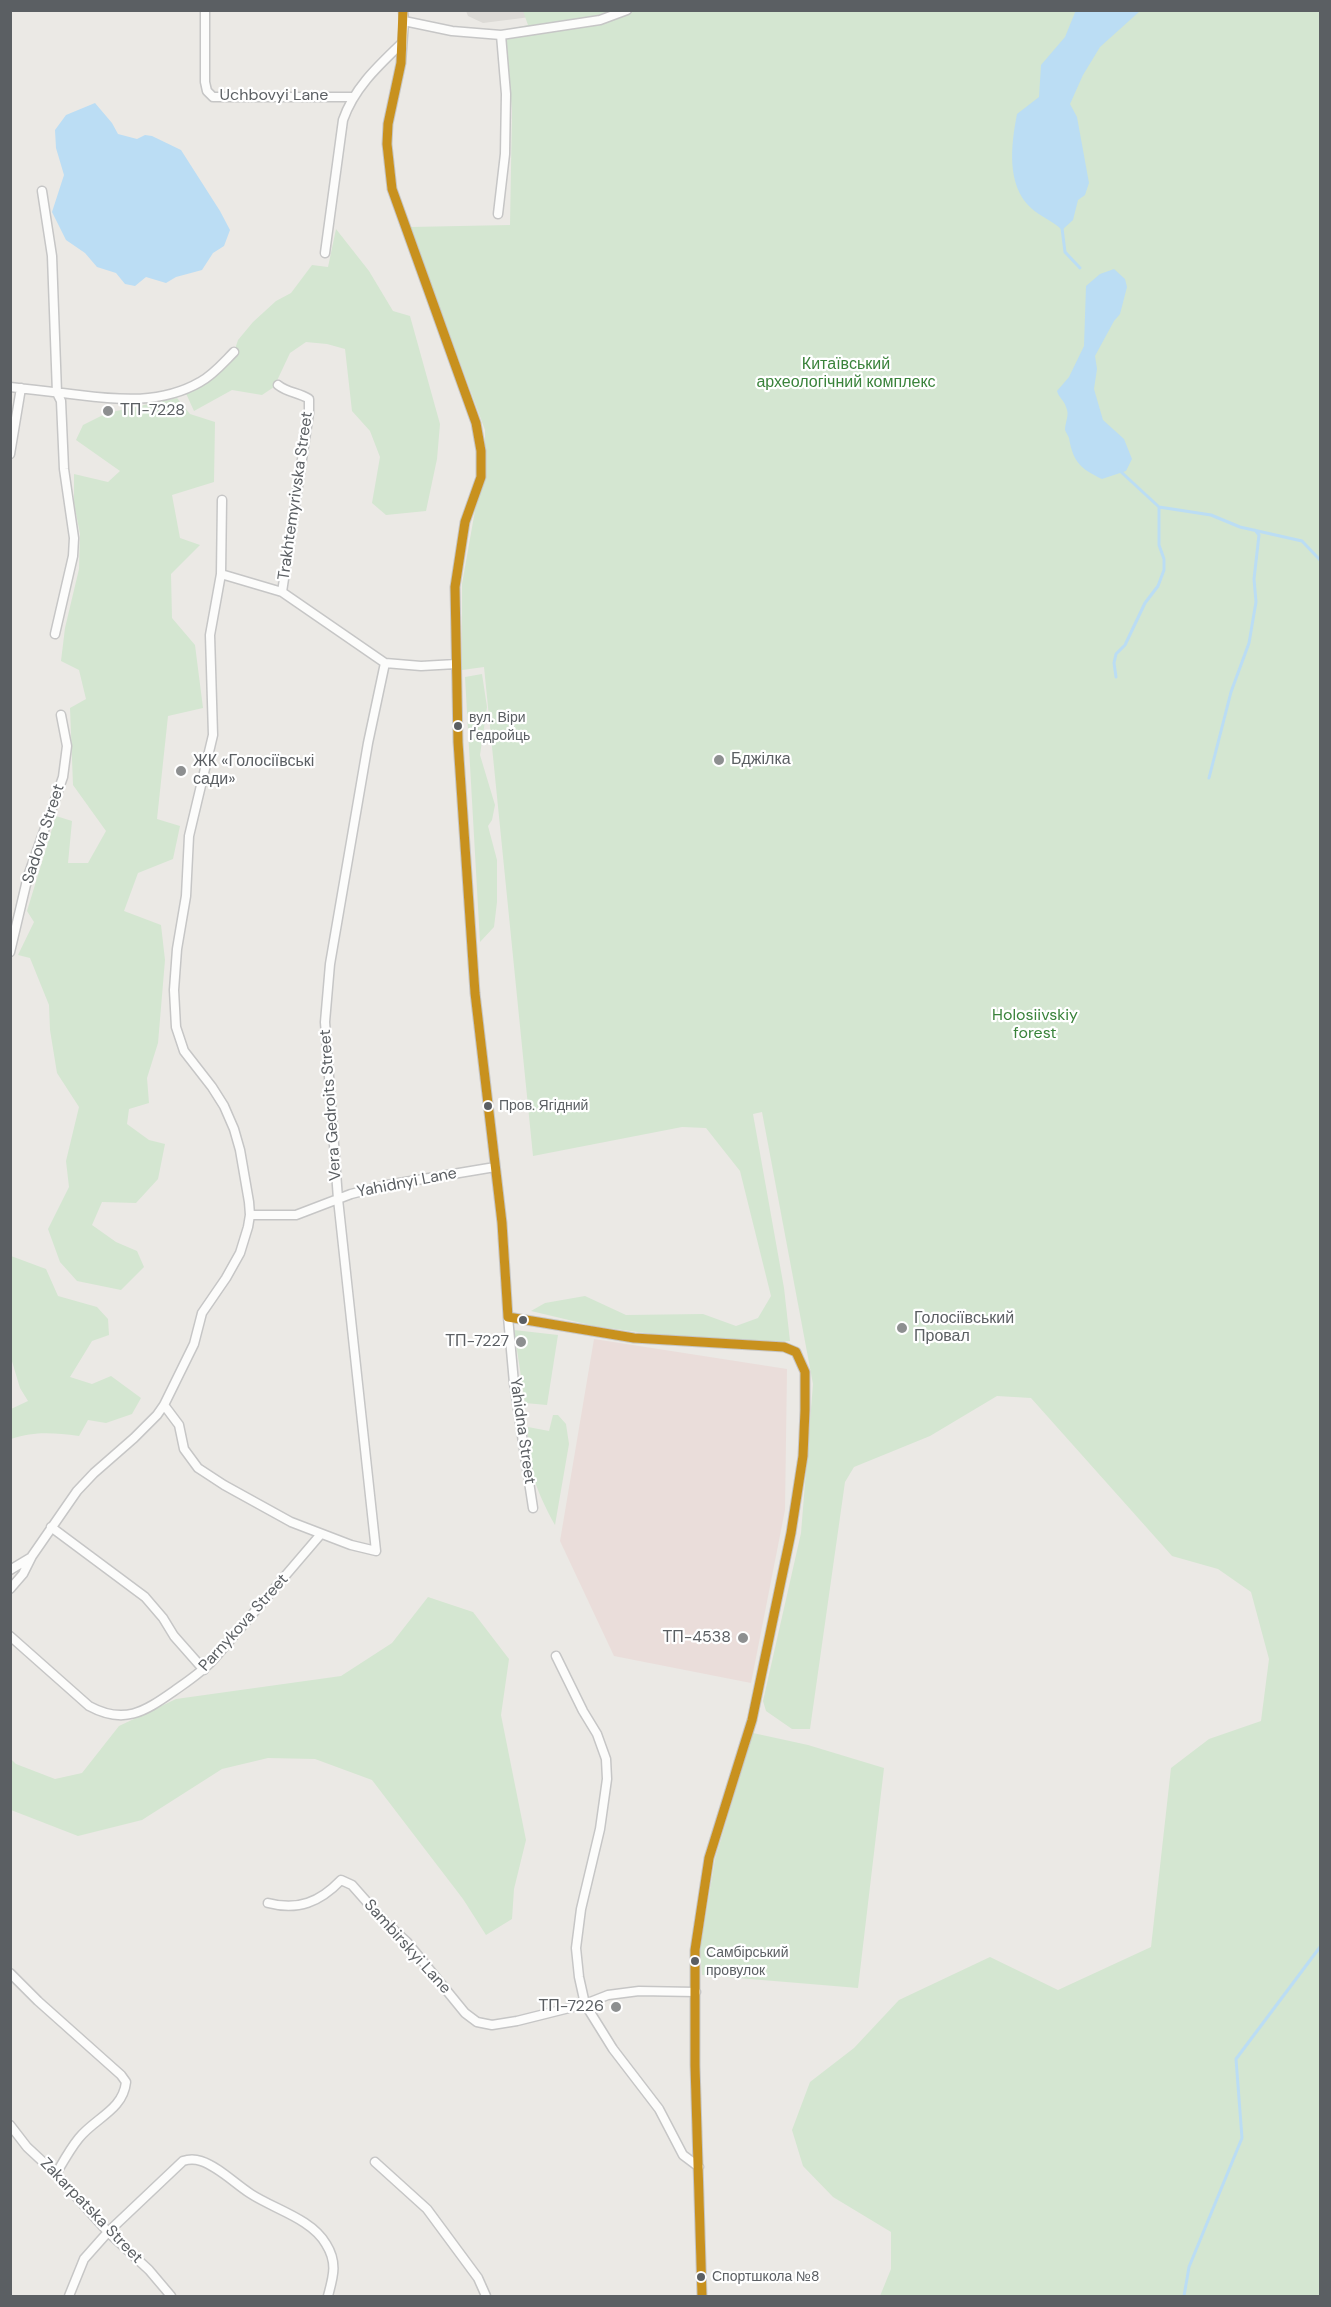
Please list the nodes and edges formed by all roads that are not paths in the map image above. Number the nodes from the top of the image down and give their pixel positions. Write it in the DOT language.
graph roads {
  1 [pos="205,10"];
  2 [pos="403,10"];
  3 [pos="627,10"];
  4 [pos="404,21"];
  5 [pos="501,35"];
  6 [pos="402,43"];
  7 [pos="352,97"];
  8 [pos="42,191"];
  9 [pos="498,214"];
  10 [pos="325,253"];
  11 [pos="234,352"];
  12 [pos="279,385"];
  13 [pos="10,387"];
  14 [pos="21,388"];
  15 [pos="57,393"];
  16 [pos="10,454"];
  17 [pos="222,500"];
  18 [pos="221,574"];
  19 [pos="282,592"];
  20 [pos="55,634"];
  21 [pos="384,663"];
  22 [pos="456,664"];
  23 [pos="61,715"];
  24 [pos="10,952"];
  25 [pos="495,1167"];
  26 [pos="338,1199"];
  27 [pos="250,1215"];
  28 [pos="508,1317"];
  29 [pos="164,1405"];
  30 [pos="533,1508"];
  31 [pos="51,1527"];
  32 [pos="321,1534"];
  33 [pos="32,1556"];
  34 [pos="10,1570"];
  35 [pos="10,1589"];
  36 [pos="10,1636"];
  37 [pos="556,1656"];
  38 [pos="204,1670"];
  39 [pos="268,1903"];
  40 [pos="10,1972"];
  41 [pos="696,1992"];
  42 [pos="585,2004"];
  43 [pos="10,2126"];
  44 [pos="375,2162"];
  45 [pos="699,2167"];
  46 [pos="56,2174"];
  47 [pos="108,2232"];
  48 [pos="69,2296"];
  49 [pos="171,2296"];
  50 [pos="327,2296"];
  51 [pos="486,2296"];
  52 [pos="702,2296"];
  1 -- 7 [label="street, Uchbovyi Lane"];
  2 -- 4 [label="street, Yahidna Street"];
  3 -- 5 [label="street"];
  4 -- 5 [label="street"];
  4 -- 6 [label="street, Yahidna Street"];
  5 -- 9 [label="street"];
  6 -- 7 [label="street"];
  6 -- 22 [label="street, Yahidna Street"];
  7 -- 10 [label="street"];
  8 -- 15 [label="street"];
  11 -- 15 [label="street"];
  12 -- 19 [label="street, Trakhtemyrivska Street"];
  13 -- 14 [label="street"];
  14 -- 15 [label="street"];
  14 -- 16 [label="street"];
  15 -- 20 [label="street"];
  17 -- 18 [label="street"];
  18 -- 19 [label="street"];
  18 -- 27 [label="street"];
  19 -- 21 [label="street"];
  21 -- 22 [label="street"];
  21 -- 26 [label="street, Vera Gedroits Street"];
  22 -- 25 [label="street, Yahidna Street"];
  23 -- 24 [label="street, Sadova Street"];
  25 -- 26 [label="street, Yahidnyi Lane"];
  25 -- 28 [label="street, Yahidna Street"];
  26 -- 27 [label="street, Yahidnyi Lane"];
  26 -- 32 [label="street, Vera Gedroits Street"];
  27 -- 29 [label="street"];
  28 -- 30 [label="street, Yahidna Street"];
  28 -- 41 [label="street"];
  29 -- 31 [label="street"];
  29 -- 32 [label="street"];
  31 -- 33 [label="street"];
  31 -- 38 [label="street"];
  32 -- 38 [label="street, Parnykova Street"];
  33 -- 34 [label="street"];
  33 -- 35 [label="street"];
  36 -- 38 [label="street, Parnykova Street"];
  37 -- 42 [label="street"];
  39 -- 42 [label="street, Sambirskyi Lane"];
  40 -- 46 [label="street"];
  41 -- 42 [label="street"];
  41 -- 45 [label="street"];
  42 -- 45 [label="street"];
  43 -- 46 [label="street, Zakarpatska Street"];
  44 -- 51 [label="street"];
  45 -- 52 [label="street"];
  46 -- 47 [label="street, Zakarpatska Street"];
  47 -- 48 [label="street"];
  47 -- 49 [label="street, Zakarpatska Street"];
  47 -- 50 [label="street"];
}
